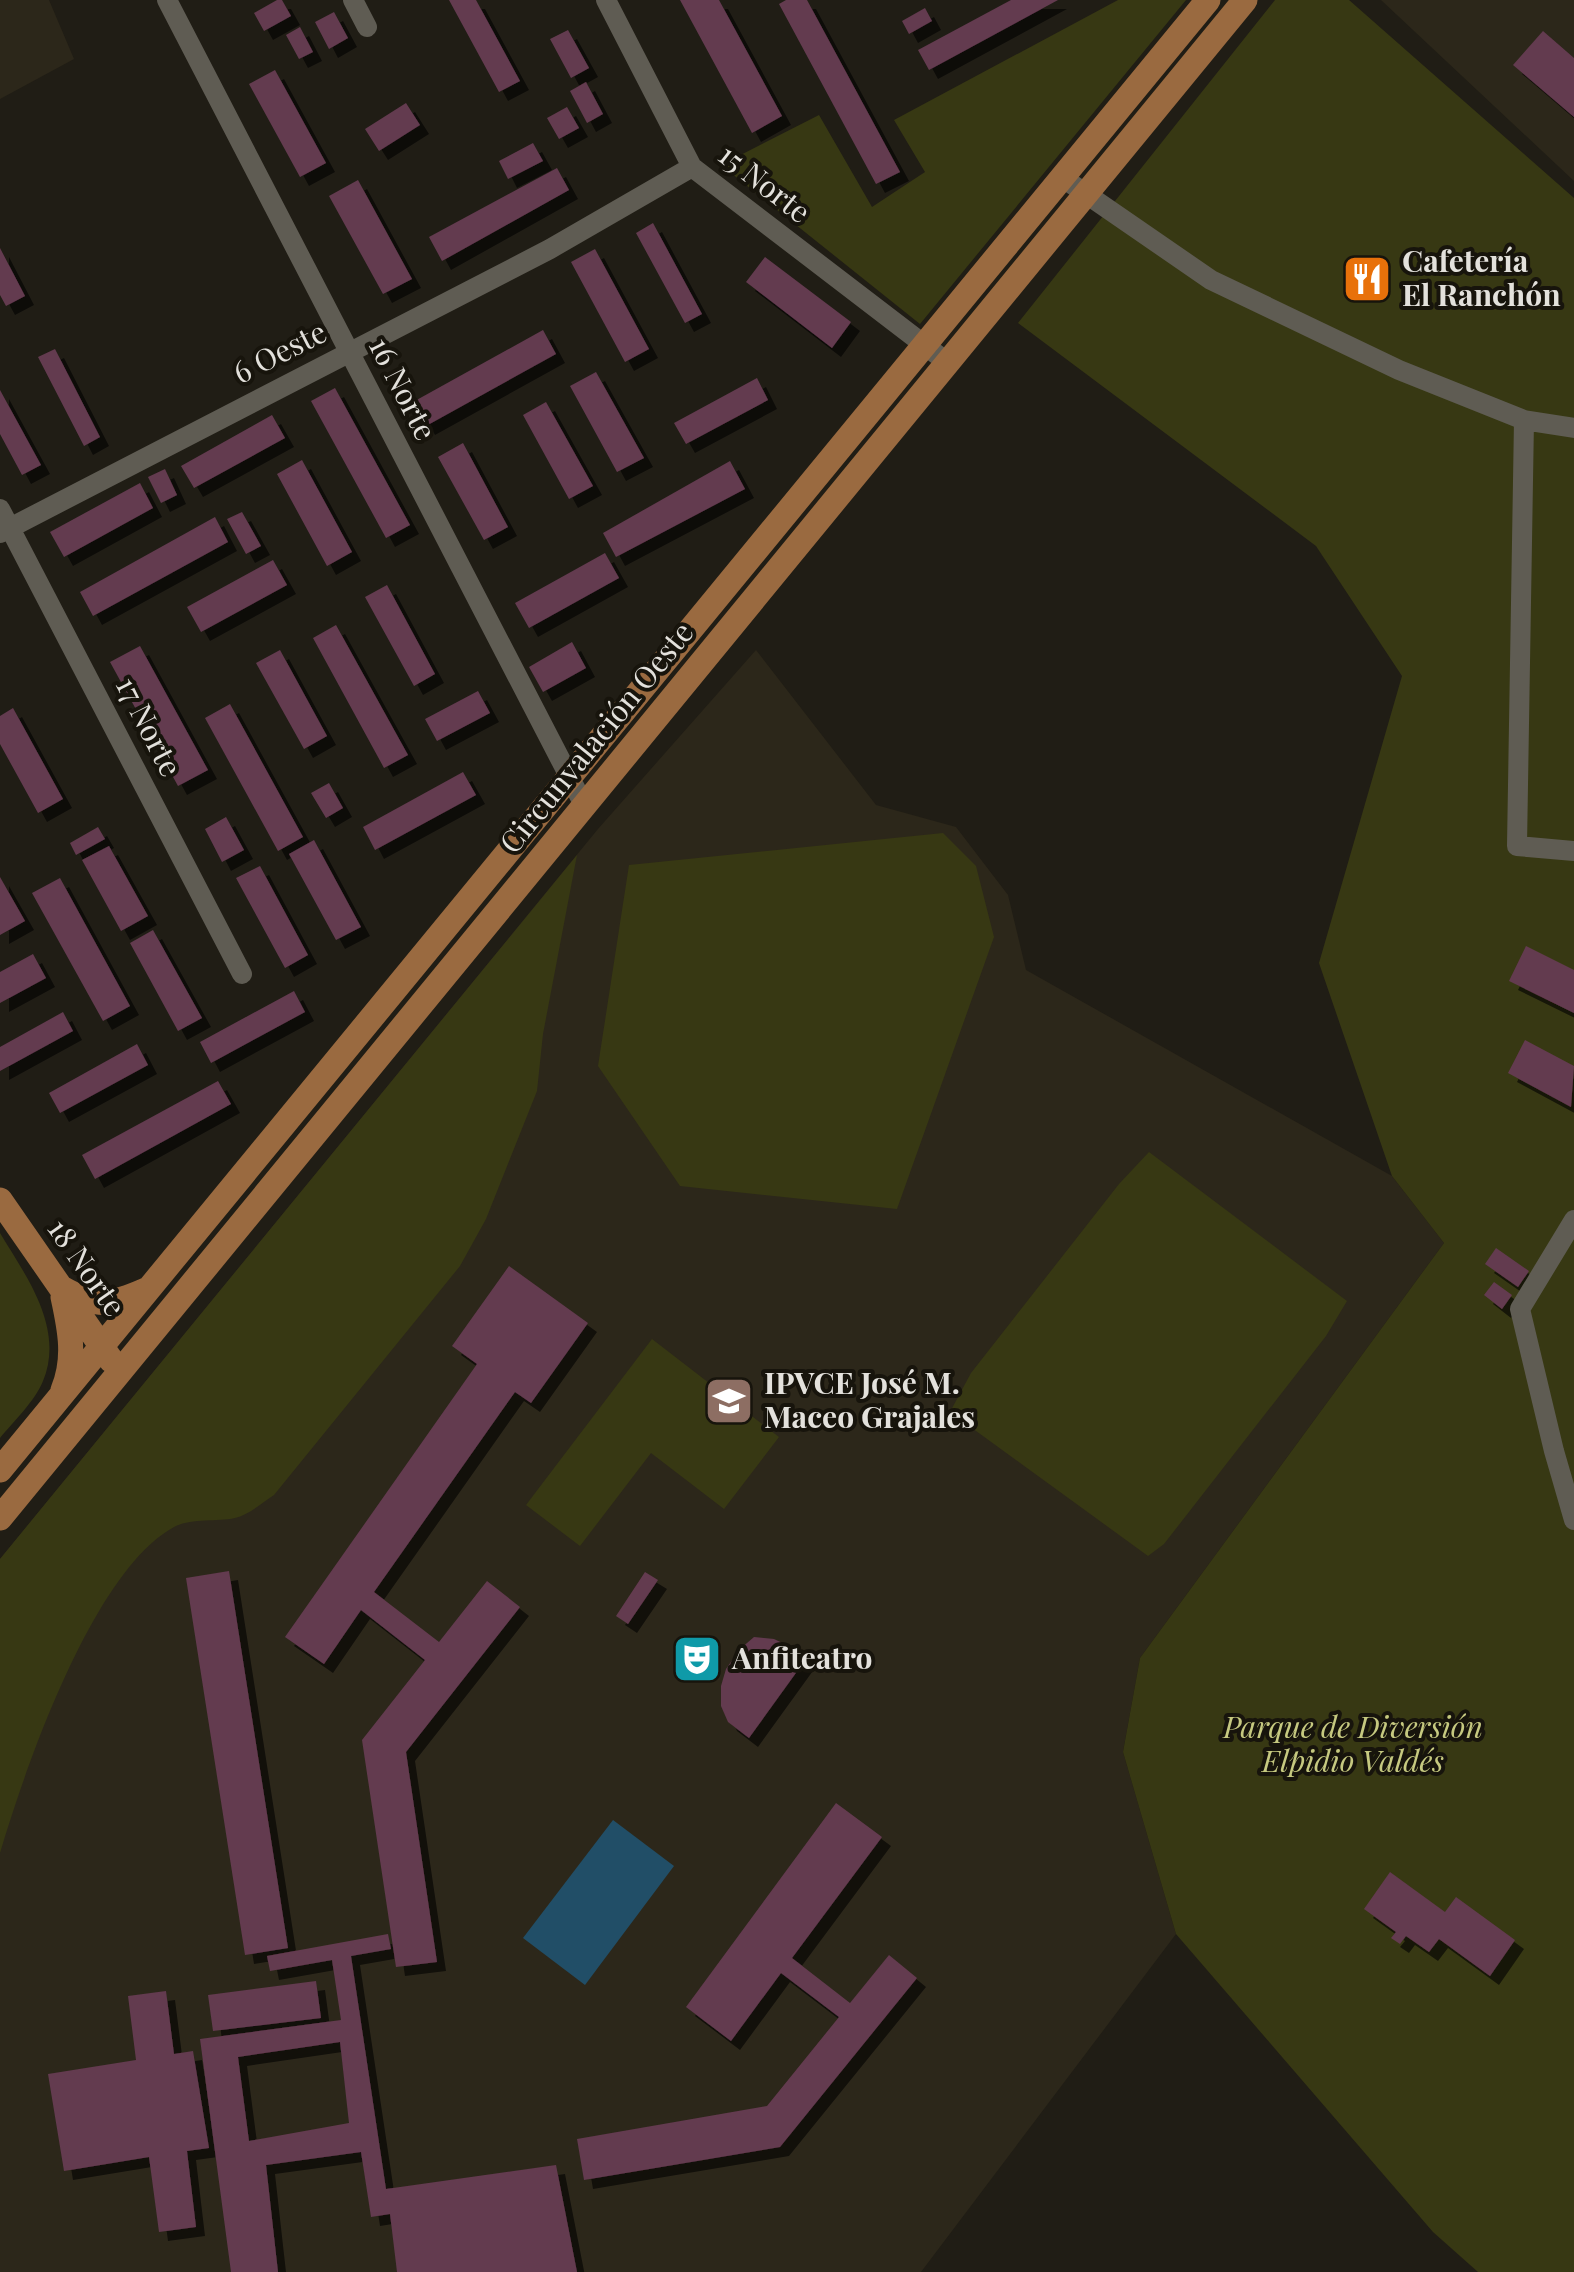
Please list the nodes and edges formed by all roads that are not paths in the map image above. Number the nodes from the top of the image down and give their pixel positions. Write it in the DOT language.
graph roads {
  1 [pos="168,0"];
  2 [pos="353,0"];
  3 [pos="606,0"];
  4 [pos="1208,0"];
  5 [pos="1245,0"];
  6 [pos="367,28"];
  7 [pos="692,167"];
  8 [pos="1063,178"];
  9 [pos="1087,193"];
  10 [pos="923,345"];
  11 [pos="349,352"];
  12 [pos="948,364"];
  13 [pos="1524,420"];
  14 [pos="1574,428"];
  15 [pos="3,523"];
  16 [pos="570,779"];
  17 [pos="584,805"];
  18 [pos="1574,851"];
  19 [pos="242,974"];
  20 [pos="0,1200"];
  21 [pos="1574,1220"];
  22 [pos="61,1287"];
  23 [pos="151,1288"];
  24 [pos="102,1347"];
  25 [pos="120,1372"];
  26 [pos="60,1398"];
  27 [pos="0,1470"];
  28 [pos="0,1518"];
  29 [pos="1574,1520"];
  1 -- 11 [label="street, 16 Norte"];
  2 -- 6 [label="street"];
  3 -- 7 [label="street, 15 Norte"];
  4 -- 8 [label="main road, Circunvalación Oeste"];
  5 -- 9 [label="main road, Circunvalación Oeste"];
  7 -- 10 [label="street, 15 Norte"];
  7 -- 11 [label="street, 6 Oeste"];
  8 -- 9 [label="street"];
  8 -- 10 [label="main road, Circunvalación Oeste"];
  9 -- 12 [label="main road, Circunvalación Oeste"];
  9 -- 13 [label="street"];
  10 -- 12 [label="street, 15 Norte"];
  10 -- 16 [label="main road, Circunvalación Oeste"];
  11 -- 15 [label="street, 6 Oeste"];
  11 -- 16 [label="street, 16 Norte"];
  12 -- 17 [label="main road, Circunvalación Oeste"];
  13 -- 14 [label="street"];
  13 -- 18 [label="street"];
  15 -- 19 [label="street, 17 Norte"];
  16 -- 17 [label="street, 16 Norte"];
  16 -- 23 [label="main road, Circunvalación Oeste"];
  17 -- 25 [label="main road, Circunvalación Oeste"];
  20 -- 22 [label="main road, 18 Norte"];
  21 -- 29 [label="street"];
  22 -- 23 [label="main road"];
  22 -- 24 [label="main road, 18 Norte"];
  22 -- 26 [label="main road"];
  23 -- 24 [label="main road, Circunvalación Oeste"];
  24 -- 25 [label="main road, 18 Norte"];
  24 -- 26 [label="main road, Circunvalación Oeste"];
  25 -- 28 [label="main road, Circunvalación Oeste"];
  26 -- 27 [label="main road, Circunvalación Oeste"];
}
